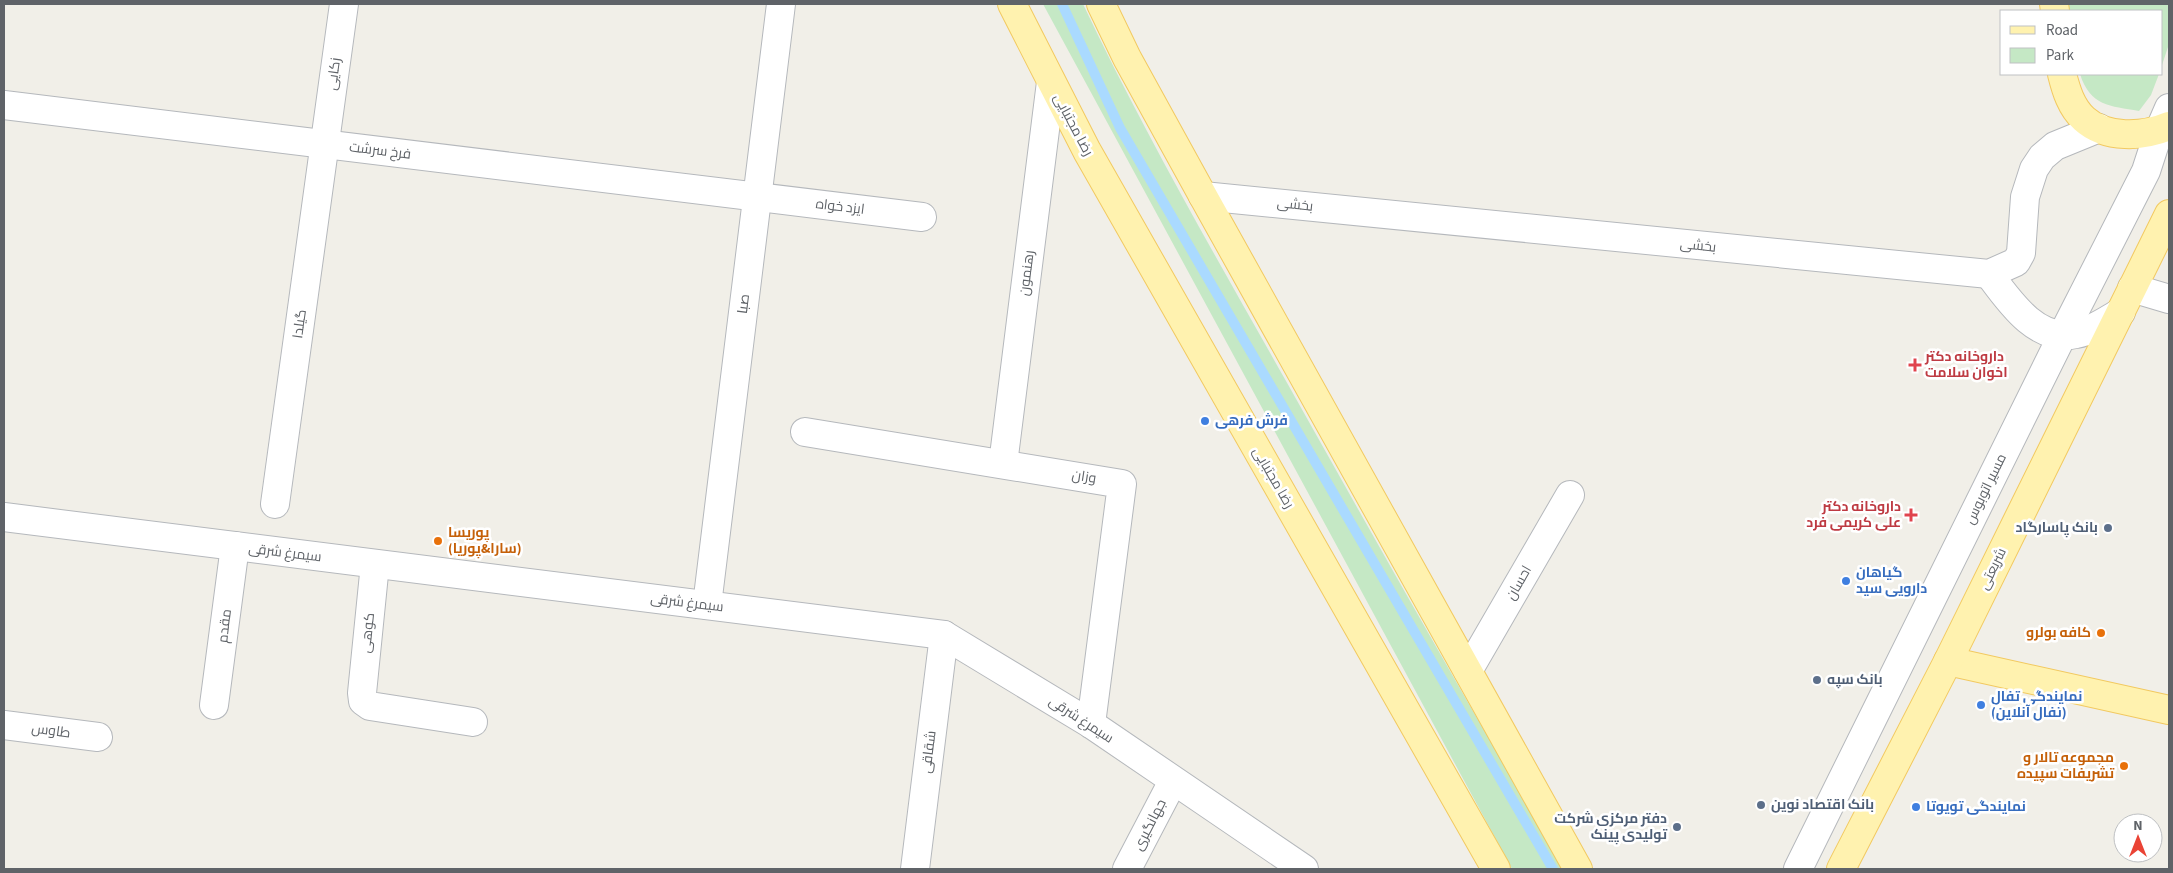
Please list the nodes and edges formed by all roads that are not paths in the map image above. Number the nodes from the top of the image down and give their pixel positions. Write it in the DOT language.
graph roads {
  1 [pos="344,4"];
  2 [pos="781,4"];
  3 [pos="1012,4"];
  4 [pos="1101,4"];
  5 [pos="2062,75"];
  6 [pos="1051,82"];
  7 [pos="4,105"];
  8 [pos="2166,121"];
  9 [pos="2099,128"];
  10 [pos="325,144"];
  11 [pos="1203,196"];
  12 [pos="757,197"];
  13 [pos="2169,214"];
  14 [pos="922,217"];
  15 [pos="1989,274"];
  16 [pos="2132,288"];
  17 [pos="2169,299"];
  18 [pos="2121,312"];
  19 [pos="2062,336"];
  20 [pos="805,432"];
  21 [pos="1003,464"];
  22 [pos="1570,495"];
  23 [pos="275,504"];
  24 [pos="4,517"];
  25 [pos="235,546"];
  26 [pos="375,564"];
  27 [pos="707,605"];
  28 [pos="944,635"];
  29 [pos="1948,661"];
  30 [pos="1468,671"];
  31 [pos="214,705"];
  32 [pos="2169,710"];
  33 [pos="473,722"];
  34 [pos="1091,724"];
  35 [pos="4,725"];
  36 [pos="98,738"];
  37 [pos="1173,781"];
  38 [pos="914,869"];
  39 [pos="1127,869"];
  40 [pos="1304,869"];
  41 [pos="1496,869"];
  42 [pos="1578,869"];
  43 [pos="1798,869"];
  44 [pos="1841,869"];
  1 -- 10 [label="street, زکایی"];
  2 -- 12 [label="street, صبا"];
  3 -- 6 [label="main road, رضا مجتبایی"];
  4 -- 11 [label="main road"];
  5 -- 9 [label="main road"];
  6 -- 21 [label="street, رهنمون"];
  6 -- 41 [label="main road, رضا مجتبایی"];
  7 -- 10 [label="street, فرخ سرشت"];
  8 -- 9 [label="main road"];
  8 -- 19 [label="street, مسیر اتوبوس"];
  9 -- 15 [label="street, بخشی"];
  10 -- 12 [label="street, فرخ سرشت"];
  10 -- 23 [label="street, گیلدا"];
  11 -- 15 [label="street, بخشی"];
  11 -- 30 [label="main road"];
  12 -- 14 [label="street, ایزد خواه"];
  12 -- 27 [label="street, صبا"];
  13 -- 16 [label="main road, شریعتی"];
  15 -- 19 [label="street"];
  16 -- 17 [label="street"];
  16 -- 18 [label="main road, شریعتی"];
  18 -- 19 [label="street"];
  18 -- 29 [label="main road, شریعتی"];
  19 -- 43 [label="street, مسیر اتوبوس"];
  20 -- 21 [label="street, وزان"];
  21 -- 34 [label="street, وزان"];
  22 -- 30 [label="street, احسان"];
  24 -- 25 [label="street, سیمرغ شرقی"];
  25 -- 26 [label="street, سیمرغ شرقی"];
  25 -- 31 [label="street, مقدم"];
  26 -- 27 [label="street, سیمرغ شرقی"];
  26 -- 33 [label="street, کوهی"];
  27 -- 28 [label="street, سیمرغ شرقی"];
  28 -- 34 [label="street, سیمرغ شرقی"];
  28 -- 38 [label="street, شقاقی"];
  29 -- 32 [label="main road"];
  29 -- 44 [label="main road, شریعتی"];
  30 -- 42 [label="main road"];
  34 -- 37 [label="street, سیمرغ شرقی"];
  35 -- 36 [label="street, طاوس"];
  37 -- 39 [label="street, جهانگیری"];
  37 -- 40 [label="street, سیمرغ شرقی"];
}
